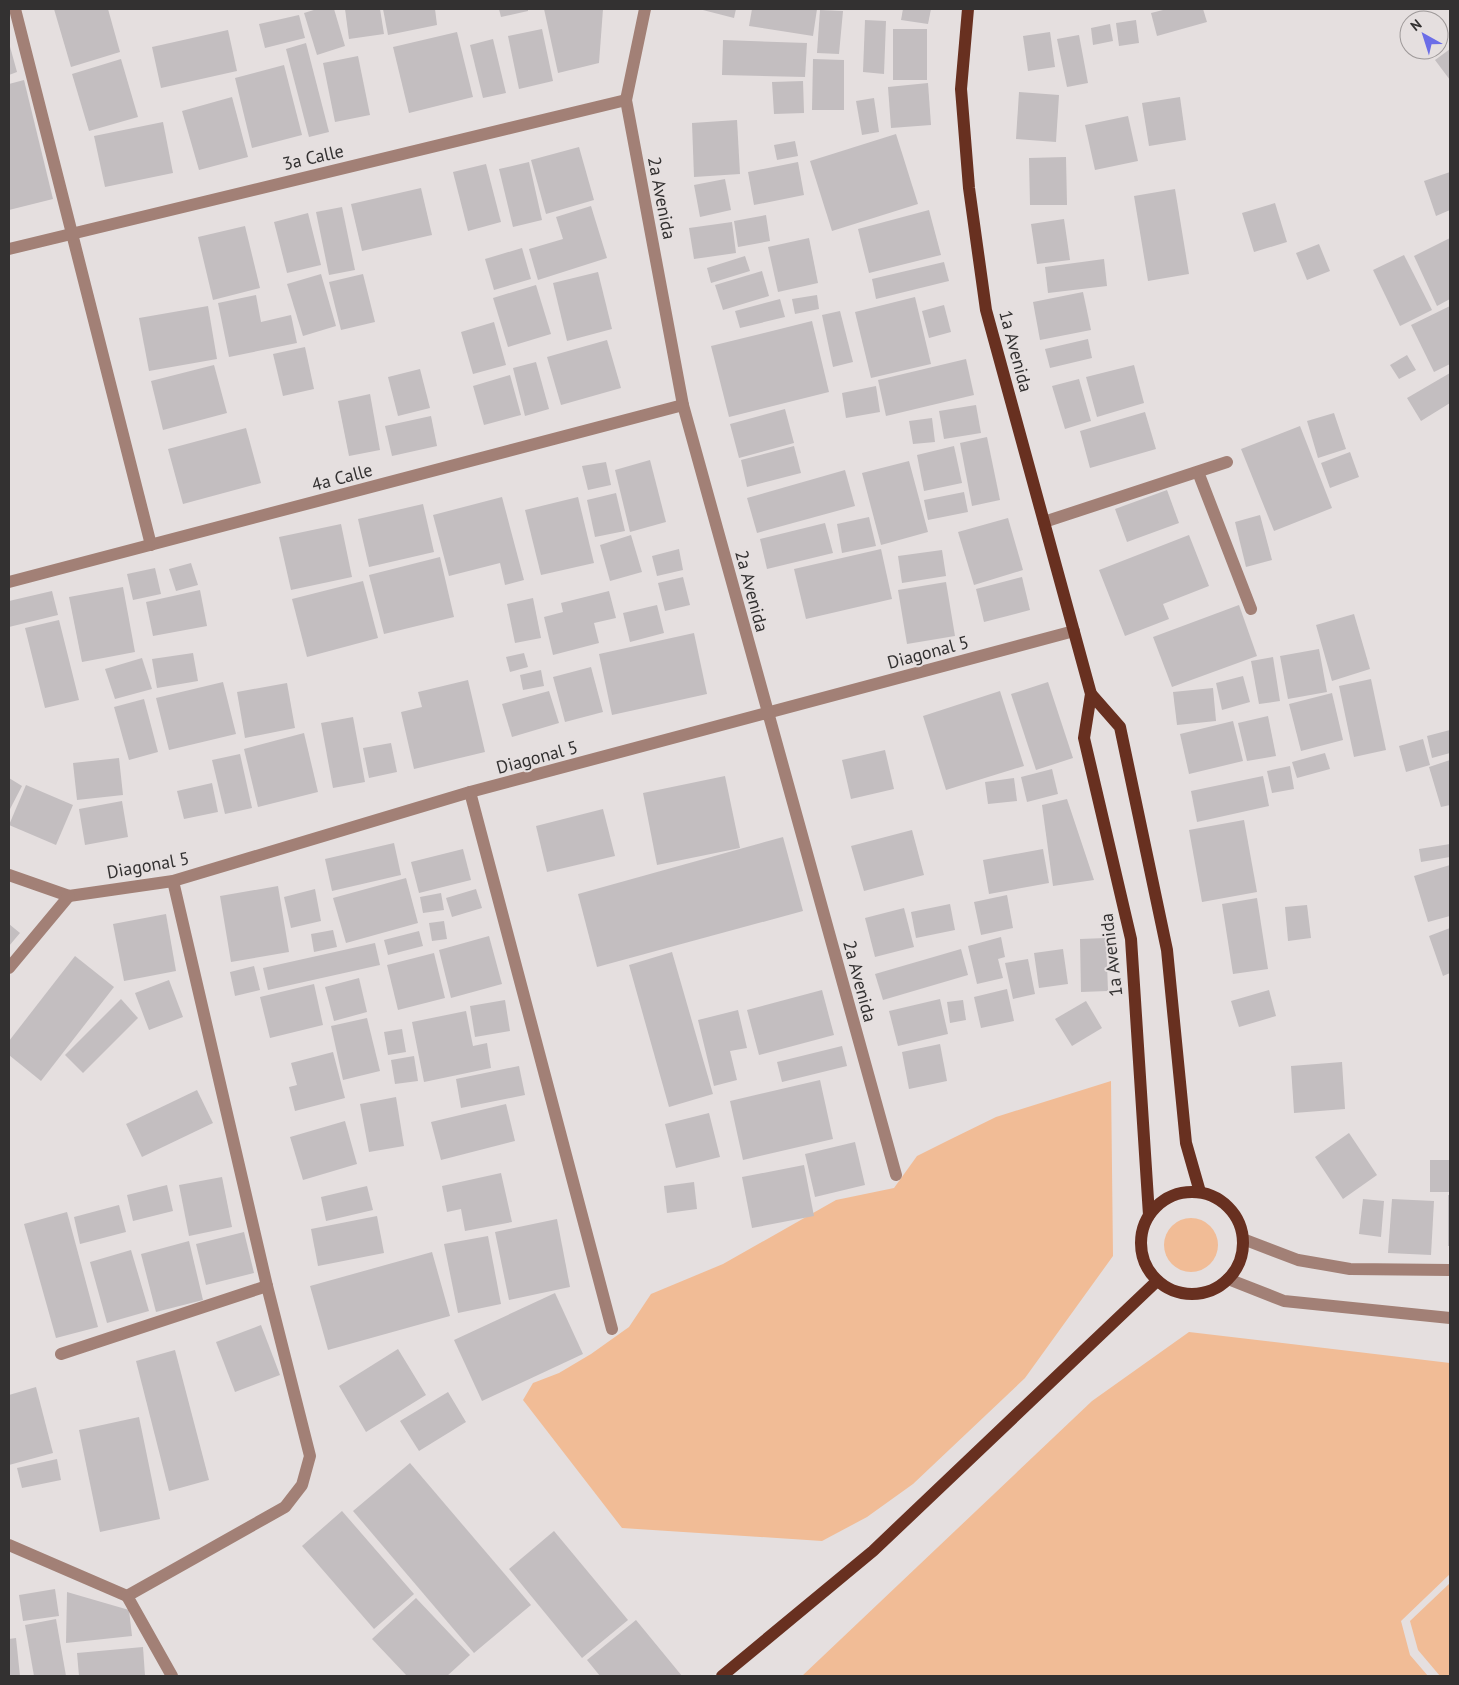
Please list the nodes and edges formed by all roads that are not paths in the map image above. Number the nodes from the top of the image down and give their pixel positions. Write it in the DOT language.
graph roads {
  1 [pos="15,9"];
  2 [pos="645,9"];
  3 [pos="968,9"];
  4 [pos="626,100"];
  5 [pos="72,232"];
  6 [pos="9,249"];
  7 [pos="683,406"];
  8 [pos="1227,462"];
  9 [pos="1198,472"];
  10 [pos="1044,522"];
  11 [pos="151,545"];
  12 [pos="9,582"];
  13 [pos="1251,609"];
  14 [pos="1074,630"];
  15 [pos="1092,694"];
  16 [pos="768,713"];
  17 [pos="470,792"];
  18 [pos="9,875"];
  19 [pos="173,881"];
  20 [pos="69,896"];
  21 [pos="9,968"];
  22 [pos="896,1175"];
  23 [pos="1200,1192"];
  24 [pos="1149,1216"];
  25 [pos="1243,1239"];
  26 [pos="1450,1270"];
  27 [pos="1228,1279"];
  28 [pos="1158,1281"];
  29 [pos="267,1286"];
  30 [pos="1450,1318"];
  31 [pos="612,1328"];
  32 [pos="62,1354"];
  33 [pos="9,1545"];
  34 [pos="127,1596"];
  35 [pos="172,1676"];
  36 [pos="722,1676"];
  1 -- 5 [label="street"];
  2 -- 4 [label="street, 2a Avenida"];
  3 -- 10 [label="main road, 1a Avenida"];
  4 -- 5 [label="street, 3a Calle"];
  4 -- 7 [label="street, 2a Avenida"];
  5 -- 6 [label="street, 3a Calle"];
  5 -- 11 [label="street"];
  7 -- 11 [label="street, 4a Calle"];
  7 -- 16 [label="street, 2a Avenida"];
  8 -- 9 [label="street"];
  9 -- 10 [label="street"];
  9 -- 13 [label="street"];
  10 -- 14 [label="main road, 1a Avenida"];
  11 -- 12 [label="street, 4a Calle"];
  14 -- 15 [label="main road, 1a Avenida"];
  14 -- 16 [label="street, Diagonal 5"];
  15 -- 23 [label="main road, 1a Avenida"];
  15 -- 24 [label="main road, 1a Avenida"];
  16 -- 17 [label="street, Diagonal 5"];
  16 -- 22 [label="street, 2a Avenida"];
  17 -- 19 [label="street, Diagonal 5"];
  17 -- 31 [label="street"];
  18 -- 20 [label="street, Diagonal 5"];
  19 -- 20 [label="street, Diagonal 5"];
  19 -- 29 [label="street"];
  20 -- 21 [label="street"];
  23 -- 24 [label="main road"];
  23 -- 25 [label="main road"];
  24 -- 28 [label="main road"];
  25 -- 26 [label="street"];
  25 -- 27 [label="main road"];
  27 -- 28 [label="main road"];
  27 -- 30 [label="street"];
  28 -- 36 [label="main road"];
  29 -- 32 [label="street"];
  29 -- 34 [label="street"];
  33 -- 34 [label="street"];
  34 -- 35 [label="street"];
}
